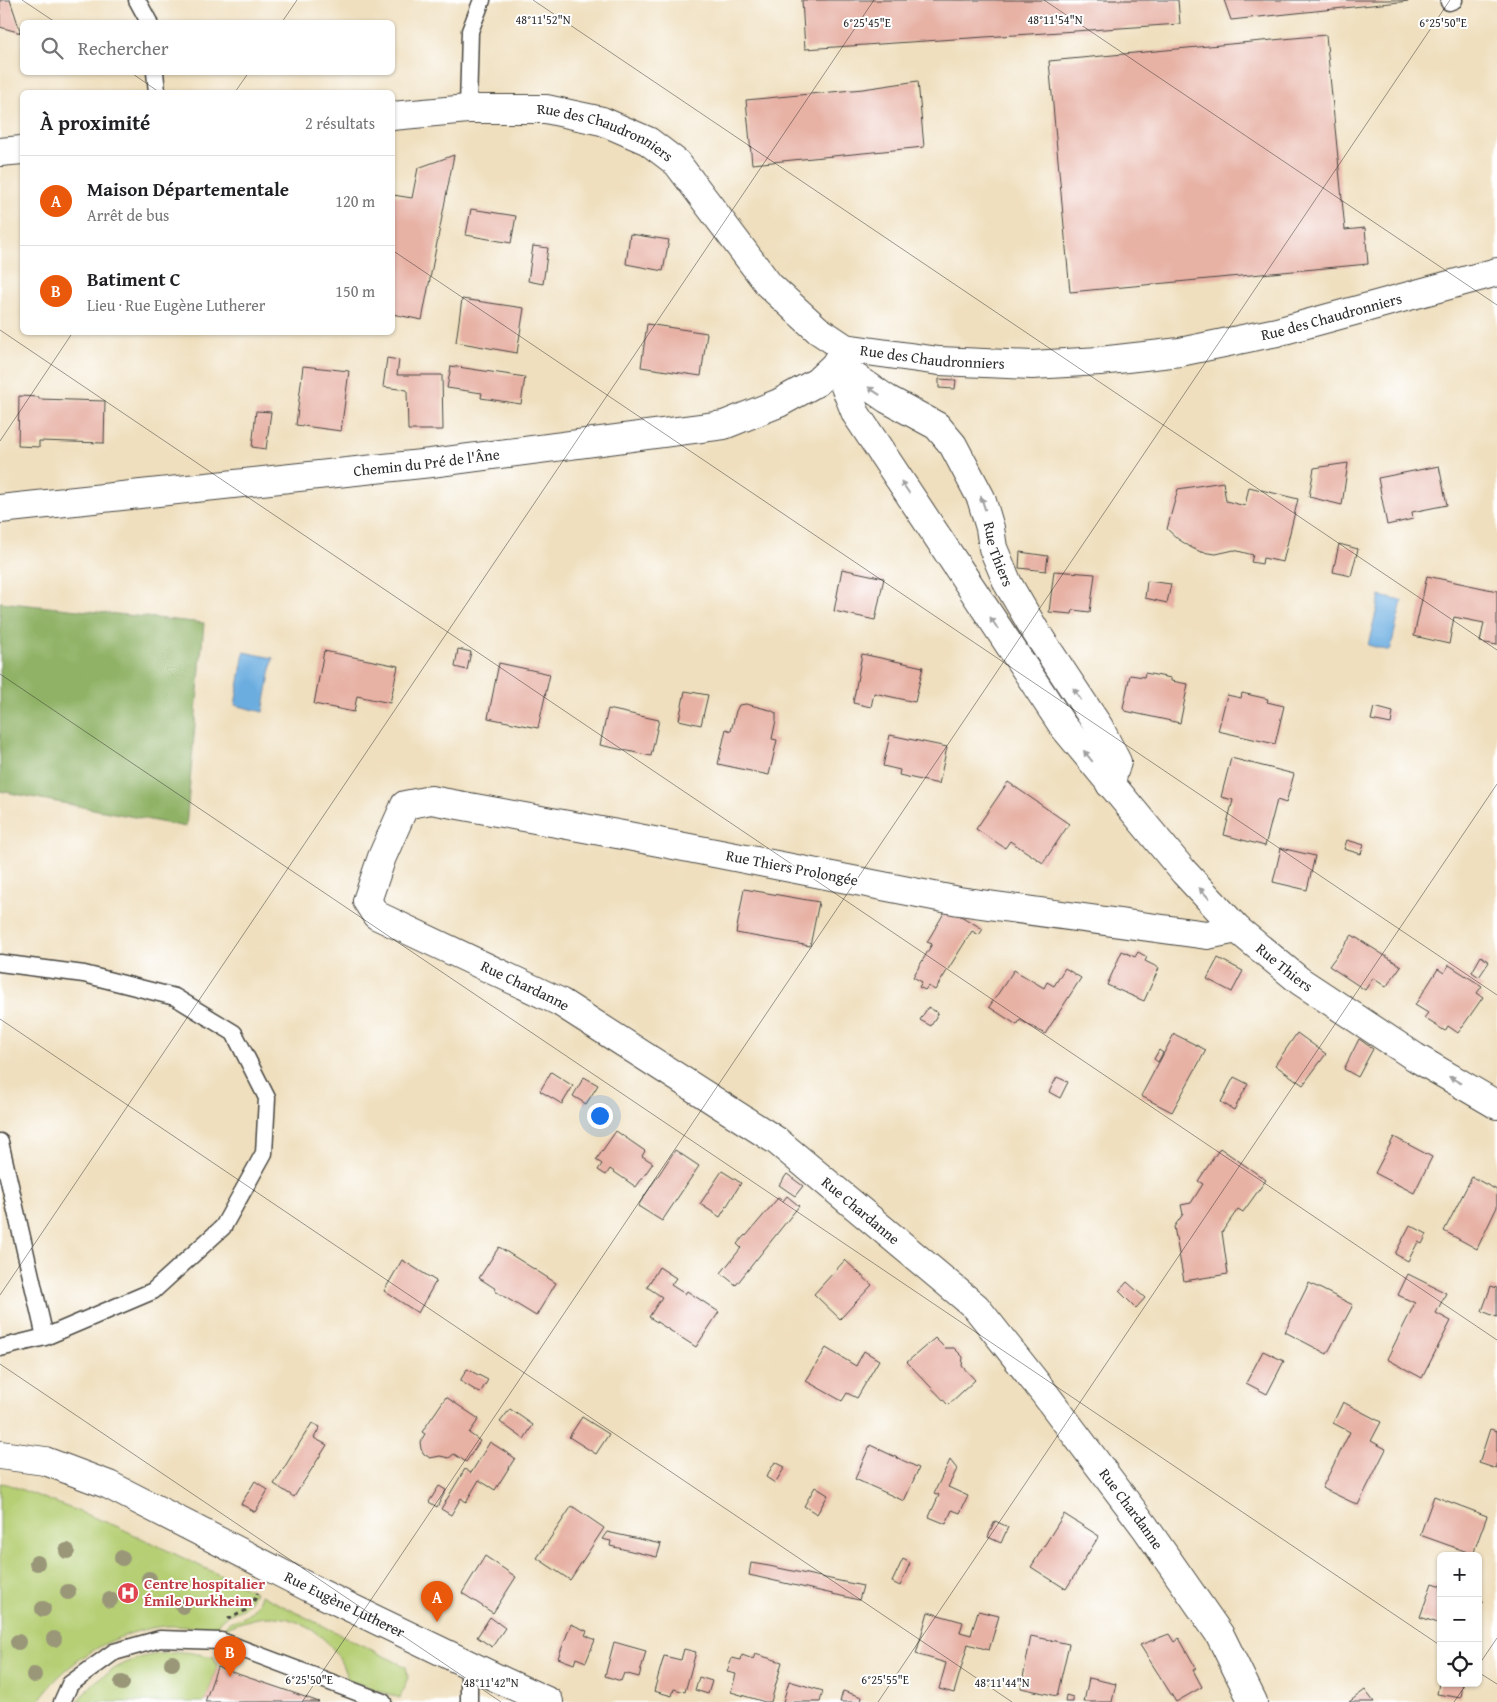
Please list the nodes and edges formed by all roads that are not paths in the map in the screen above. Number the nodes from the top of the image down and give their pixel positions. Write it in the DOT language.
graph roads {
  1 [pos="137,0"];
  2 [pos="479,1"];
  3 [pos="148,20"];
  4 [pos="155,75"];
  5 [pos="158,90"];
  6 [pos="468,109"];
  7 [pos="395,116"];
  8 [pos="20,150"];
  9 [pos="0,152"];
  10 [pos="1497,272"];
  11 [pos="840,356"];
  12 [pos="0,509"];
  13 [pos="1110,784"];
  14 [pos="382,857"];
  15 [pos="1237,929"];
  16 [pos="0,963"];
  17 [pos="1497,1105"];
  18 [pos="0,1142"];
  19 [pos="46,1337"];
  20 [pos="0,1348"];
  21 [pos="0,1455"];
  22 [pos="469,1664"];
  23 [pos="62,1702"];
  24 [pos="383,1702"];
  25 [pos="469,1702"];
  26 [pos="549,1702"];
  27 [pos="1253,1702"];
  1 -- 3 [label="lane"];
  2 -- 6 [label="lane"];
  4 -- 5 [label="lane"];
  6 -- 7 [label="street, Rue des Chaudronniers"];
  6 -- 11 [label="street, Rue des Chaudronniers"];
  8 -- 9 [label="street"];
  10 -- 11 [label="street, Rue des Chaudronniers"];
  11 -- 12 [label="street, Chemin du Pré de l'Âne"];
  13 -- 11 [label="street, Rue Thiers, one-way"];
  13 -- 11 [label="street, Rue Thiers, one-way"];
  15 -- 13 [label="street, Rue Thiers, one-way"];
  14 -- 15 [label="street, Rue Thiers Prolongée"];
  14 -- 27 [label="street, Rue Chardanne"];
  17 -- 15 [label="street, Rue Thiers, one-way"];
  16 -- 19 [label="lane"];
  18 -- 19 [label="lane"];
  19 -- 20 [label="lane"];
  21 -- 22 [label="street, Rue Eugène Lutherer"];
  22 -- 25 [label="lane"];
  22 -- 26 [label="street, Rue Eugène Lutherer"];
  23 -- 24 [label="lane"];
}
